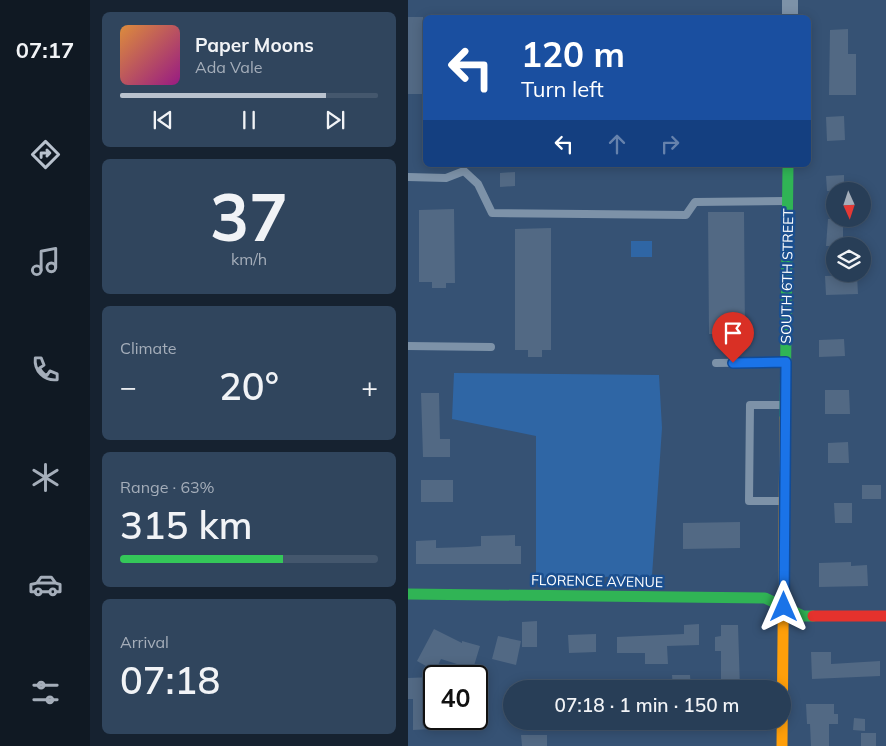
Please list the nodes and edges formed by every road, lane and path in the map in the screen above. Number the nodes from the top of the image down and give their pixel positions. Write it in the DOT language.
graph roads {
  1 [pos="790,0"];
  2 [pos="790,15"];
  3 [pos="788,167"];
  4 [pos="464,168"];
  5 [pos="408,177"];
  6 [pos="788,201"];
  7 [pos="408,346"];
  8 [pos="490,346"];
  9 [pos="786,362"];
  10 [pos="716,363"];
  11 [pos="785,405"];
  12 [pos="785,501"];
  13 [pos="408,594"];
  14 [pos="784,607"];
  15 [pos="886,616"];
  16 [pos="782,746"];
  1 -- 2 [label="street"];
  3 -- 6 [label="street, SOUTH 6TH STREET"];
  4 -- 5 [label="lane"];
  4 -- 6 [label="lane"];
  6 -- 9 [label="street, SOUTH 6TH STREET"];
  7 -- 8 [label="lane"];
  9 -- 10 [label="lane"];
  9 -- 11 [label="street, SOUTH 6TH STREET"];
  11 -- 12 [label="street, SOUTH 6TH STREET"];
  11 -- 12 [label="lane"];
  12 -- 14 [label="street, SOUTH 6TH STREET"];
  13 -- 14 [label="street, FLORENCE AVENUE"];
  14 -- 15 [label="street, FLORENCE AVENUE"];
  14 -- 16 [label="street, SOUTH 6TH STREET"];
}
